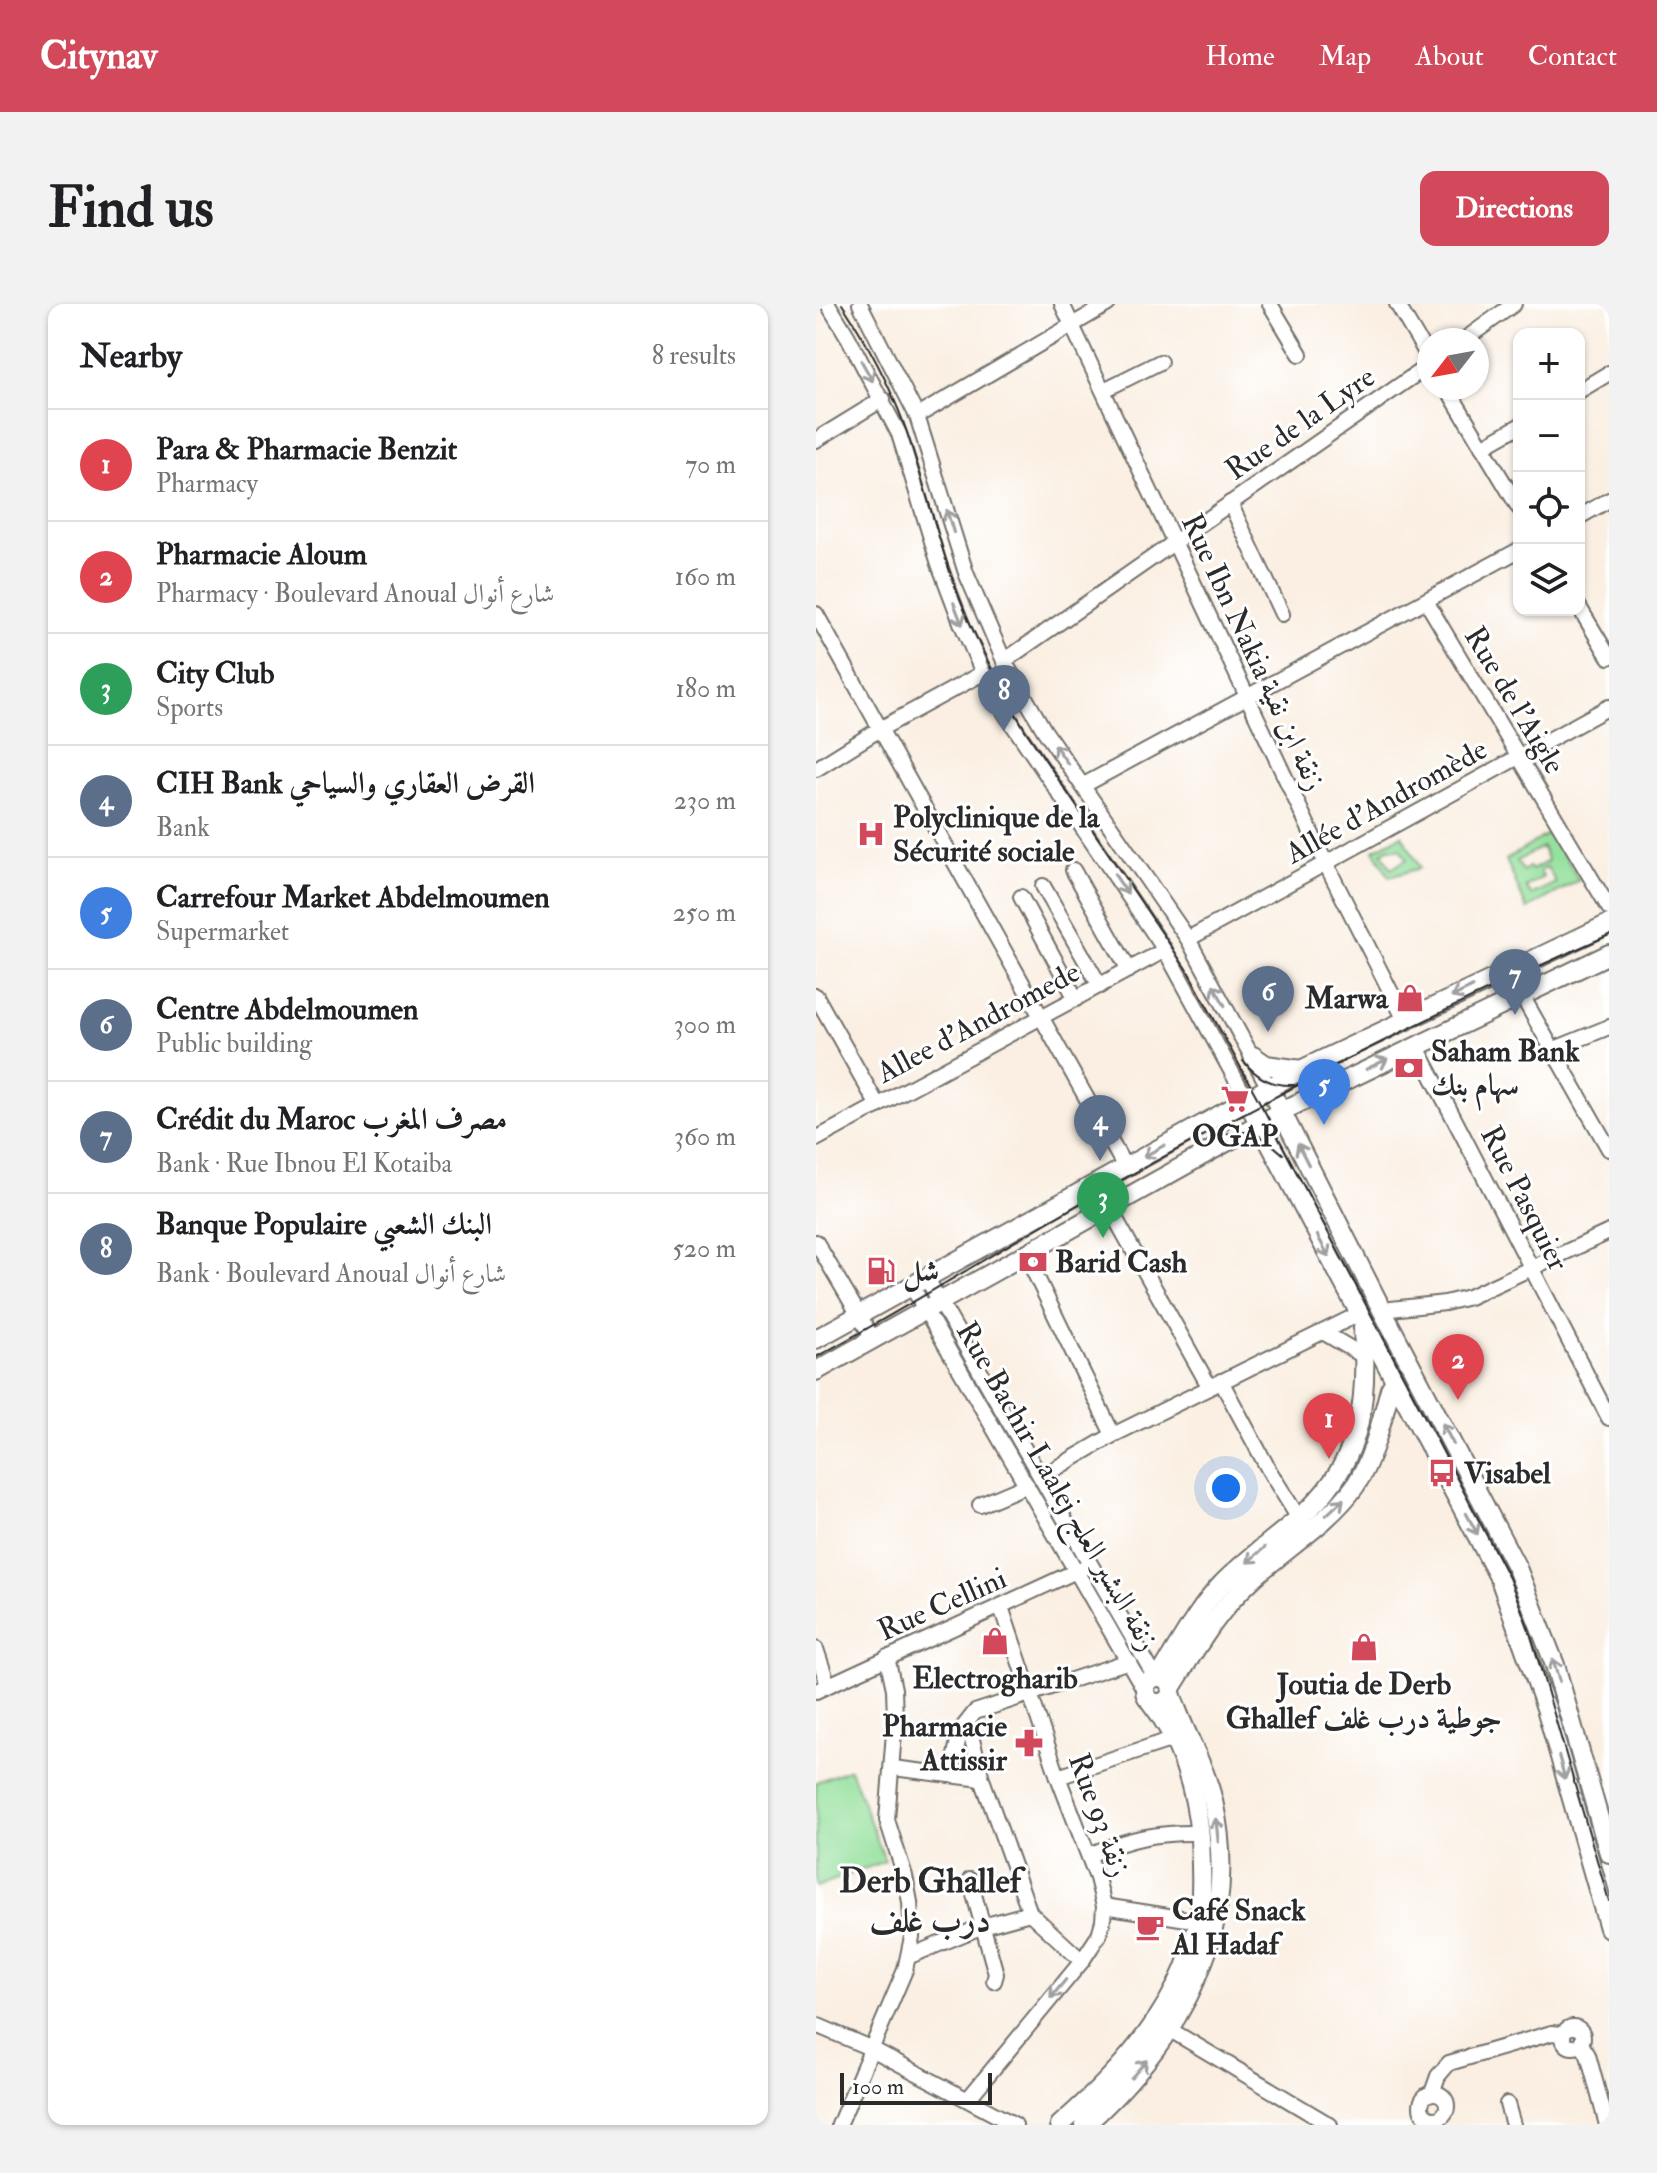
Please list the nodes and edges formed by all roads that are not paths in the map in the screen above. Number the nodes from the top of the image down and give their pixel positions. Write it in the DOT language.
graph roads {
  1 [pos="828,304"];
  2 [pos="860,304"];
  3 [pos="1062,304"];
  4 [pos="1108,304"];
  5 [pos="1270,304"];
  6 [pos="1397,304"];
  7 [pos="1514,304"];
  8 [pos="1072,325"];
  9 [pos="1481,328"];
  10 [pos="1417,338"];
  11 [pos="1300,354"];
  12 [pos="1160,362"];
  13 [pos="1417,373"];
  14 [pos="1609,373"];
  15 [pos="1585,387"];
  16 [pos="1104,390"];
  17 [pos="883,399"];
  18 [pos="1454,400"];
  19 [pos="917,416"];
  20 [pos="1513,429"];
  21 [pos="816,440"];
  22 [pos="1482,447"];
  23 [pos="1513,498"];
  24 [pos="1609,500"];
  25 [pos="1230,503"];
  26 [pos="1585,514"];
  27 [pos="1173,542"];
  28 [pos="1513,553"];
  29 [pos="1426,601"];
  30 [pos="816,614"];
  31 [pos="1282,614"];
  32 [pos="1584,616"];
  33 [pos="1609,657"];
  34 [pos="1004,661"];
  35 [pos="983,673"];
  36 [pos="1246,698"];
  37 [pos="1609,707"];
  38 [pos="880,729"];
  39 [pos="1519,758"];
  40 [pos="816,769"];
  41 [pos="1084,785"];
  42 [pos="1326,864"];
  43 [pos="1073,870"];
  44 [pos="1043,886"];
  45 [pos="1021,897"];
  46 [pos="1609,908"];
  47 [pos="1609,924"];
  48 [pos="1188,939"];
  49 [pos="1165,950"];
  50 [pos="1609,954"];
  51 [pos="1129,970"];
  52 [pos="1100,986"];
  53 [pos="1521,994"];
  54 [pos="816,996"];
  55 [pos="1076,999"];
  56 [pos="1043,1017"];
  57 [pos="1405,1020"];
  58 [pos="1609,1027"];
  59 [pos="1416,1045"];
  60 [pos="1552,1050"];
  61 [pos="1253,1056"];
  62 [pos="1301,1070"];
  63 [pos="1269,1088"];
  64 [pos="1247,1100"];
  65 [pos="878,1106"];
  66 [pos="1282,1111"];
  67 [pos="1260,1123"];
  68 [pos="1234,1137"];
  69 [pos="816,1139"];
  70 [pos="1609,1149"];
  71 [pos="1125,1167"];
  72 [pos="1286,1177"];
  73 [pos="1109,1207"];
  74 [pos="1609,1232"];
  75 [pos="816,1242"];
  76 [pos="1025,1253"];
  77 [pos="1533,1269"];
  78 [pos="919,1281"];
  79 [pos="933,1305"];
  80 [pos="1382,1310"];
  81 [pos="859,1315"];
  82 [pos="1361,1318"];
  83 [pos="1323,1332"];
  84 [pos="816,1339"];
  85 [pos="873,1339"];
  86 [pos="1365,1357"];
  87 [pos="816,1371"];
  88 [pos="1395,1381"];
  89 [pos="1215,1384"];
  90 [pos="1609,1418"];
  91 [pos="1113,1435"];
  92 [pos="1034,1481"];
  93 [pos="980,1505"];
  94 [pos="1303,1525"];
  95 [pos="1083,1568"];
  96 [pos="1001,1607"];
  97 [pos="816,1649"];
  98 [pos="887,1657"];
  99 [pos="1129,1661"];
  100 [pos="822,1688"];
  101 [pos="1158,1688"];
  102 [pos="1029,1694"];
  103 [pos="968,1724"];
  104 [pos="1173,1739"];
  105 [pos="893,1768"];
  106 [pos="951,1775"];
  107 [pos="1058,1777"];
  108 [pos="982,1779"];
  109 [pos="1199,1833"];
  110 [pos="1609,1853"];
  111 [pos="1089,1855"];
  112 [pos="970,1880"];
  113 [pos="1104,1906"];
  114 [pos="1030,1913"];
  115 [pos="1207,1922"];
  116 [pos="983,1926"];
  117 [pos="1609,1928"];
  118 [pos="910,1956"];
  119 [pos="1082,1961"];
  120 [pos="994,1981"];
  121 [pos="816,2025"];
  122 [pos="1164,2026"];
  123 [pos="870,2048"];
  124 [pos="968,2099"];
  125 [pos="1507,2104"];
  126 [pos="1446,2121"];
  127 [pos="843,2123"];
  128 [pos="1015,2125"];
  129 [pos="1060,2125"];
  130 [pos="1085,2125"];
  131 [pos="1330,2125"];
  132 [pos="1513,2125"];
  133 [pos="1607,2125"];
  1 -- 17 [label="street, one-way"];
  2 -- 19 [label="street"];
  3 -- 8 [label="street, Rue Ibn Nakia زنقة ابن نقية"];
  4 -- 8 [label="street"];
  5 -- 11 [label="street"];
  6 -- 10 [label="street"];
  7 -- 9 [label="street"];
  8 -- 16 [label="street, Rue Ibn Nakia زنقة ابن نقية"];
  8 -- 19 [label="street"];
  12 -- 16 [label="street"];
  13 -- 25 [label="street, Rue de la Lyre"];
  14 -- 15 [label="street"];
  16 -- 27 [label="street, Rue Ibn Nakia زنقة ابن نقية"];
  17 -- 21 [label="street"];
  17 -- 35 [label="street, one-way"];
  18 -- 22 [label="street"];
  34 -- 19 [label="street, one-way"];
  20 -- 22 [label="street"];
  22 -- 23 [label="street"];
  24 -- 26 [label="street"];
  25 -- 27 [label="street, Rue de la Lyre"];
  25 -- 31 [label="street"];
  27 -- 34 [label="street, Rue de la Lyre"];
  27 -- 36 [label="street, Rue Ibn Nakia زنقة ابن نقية"];
  28 -- 29 [label="street"];
  29 -- 36 [label="street"];
  29 -- 39 [label="street, Rue de l'Aigle"];
  30 -- 38 [label="street"];
  32 -- 33 [label="street"];
  41 -- 34 [label="street, one-way"];
  35 -- 38 [label="street"];
  35 -- 49 [label="street, one-way"];
  36 -- 41 [label="street"];
  36 -- 42 [label="street, Rue Ibn Nakia زنقة ابن نقية"];
  37 -- 39 [label="street, Allée d'Andromède"];
  38 -- 40 [label="street"];
  38 -- 56 [label="street"];
  39 -- 42 [label="street, Allée d'Andromède"];
  39 -- 46 [label="street, Rue de l'Aigle"];
  41 -- 48 [label="street"];
  42 -- 48 [label="street, Allée d'Andromède"];
  42 -- 57 [label="street, Rue Ibn Nakia زنقة ابن نقية"];
  43 -- 51 [label="street"];
  44 -- 52 [label="street"];
  45 -- 55 [label="street"];
  47 -- 57 [label="main road, one-way"];
  61 -- 48 [label="street, one-way"];
  49 -- 51 [label="street, Allee d'Andromede"];
  49 -- 64 [label="street"];
  50 -- 53 [label="main road"];
  51 -- 52 [label="street, Allee d'Andromede"];
  52 -- 55 [label="street, Allee d'Andromede"];
  53 -- 59 [label="main road"];
  53 -- 60 [label="street"];
  54 -- 65 [label="street"];
  55 -- 56 [label="street, Allee d'Andromede"];
  56 -- 65 [label="street, Allee d'Andromede"];
  56 -- 71 [label="street"];
  57 -- 62 [label="main road"];
  58 -- 60 [label="street"];
  66 -- 59 [label="main road, one-way"];
  59 -- 77 [label="street, Rue Pasquier"];
  60 -- 70 [label="street"];
  61 -- 62 [label="main road"];
  61 -- 63 [label="street"];
  62 -- 63 [label="main road"];
  63 -- 64 [label="main road"];
  63 -- 66 [label="main road"];
  64 -- 67 [label="main road"];
  64 -- 71 [label="main road, one-way"];
  65 -- 69 [label="street, Allee d'Andromede"];
  66 -- 67 [label="main road"];
  80 -- 66 [label="main road, one-way"];
  67 -- 68 [label="main road"];
  67 -- 72 [label="main road"];
  68 -- 72 [label="main road"];
  68 -- 73 [label="main road"];
  71 -- 78 [label="main road"];
  72 -- 82 [label="main road, one-way"];
  73 -- 76 [label="main road"];
  73 -- 89 [label="street"];
  74 -- 77 [label="street"];
  75 -- 81 [label="street"];
  76 -- 79 [label="main road"];
  76 -- 91 [label="street"];
  77 -- 80 [label="street"];
  77 -- 90 [label="street, Rue Pasquier"];
  78 -- 79 [label="street, Rue Bachir Laalej زنقة البشير العلج"];
  78 -- 81 [label="main road"];
  79 -- 85 [label="main road"];
  79 -- 92 [label="street, Rue Bachir Laalej زنقة البشير العلج"];
  110 -- 80 [label="main road, one-way"];
  81 -- 84 [label="main road"];
  81 -- 85 [label="street"];
  82 -- 83 [label="street"];
  82 -- 86 [label="main road"];
  82 -- 88 [label="main road"];
  83 -- 86 [label="street"];
  83 -- 89 [label="street"];
  85 -- 87 [label="main road"];
  86 -- 94 [label="main road"];
  94 -- 88 [label="main road, one-way"];
  88 -- 117 [label="main road, one-way"];
  89 -- 91 [label="street"];
  89 -- 94 [label="street"];
  91 -- 92 [label="street"];
  92 -- 93 [label="street"];
  92 -- 95 [label="street, Rue Bachir Laalej زنقة البشير العلج"];
  94 -- 101 [label="main road"];
  95 -- 96 [label="street, Rue Cellini"];
  95 -- 99 [label="street, Rue Bachir Laalej زنقة البشير العلج"];
  95 -- 101 [label="street, Rue Bachir Laalej زنقة البشير العلج"];
  96 -- 98 [label="street, Rue Cellini"];
  96 -- 102 [label="street, Rue 93 زنقة"];
  97 -- 100 [label="street"];
  98 -- 100 [label="street, Rue Cellini"];
  98 -- 105 [label="street"];
  99 -- 101 [label="street, Rue Bachir Laalej زنقة البشير العلج"];
  99 -- 102 [label="street"];
  101 -- 104 [label="main road"];
  115 -- 101 [label="main road, one-way"];
  102 -- 103 [label="street"];
  102 -- 107 [label="street, Rue 93 زنقة"];
  103 -- 106 [label="street"];
  103 -- 108 [label="street"];
  104 -- 107 [label="street"];
  104 -- 109 [label="main road"];
  105 -- 106 [label="street"];
  105 -- 118 [label="street"];
  106 -- 108 [label="street"];
  107 -- 111 [label="street, Rue 93 زنقة"];
  108 -- 114 [label="street"];
  109 -- 111 [label="street"];
  109 -- 115 [label="main road"];
  111 -- 113 [label="street, Rue 93 زنقة"];
  112 -- 116 [label="street"];
  113 -- 115 [label="street"];
  113 -- 119 [label="street, Rue 93 زنقة"];
  114 -- 116 [label="street"];
  114 -- 119 [label="street"];
  115 -- 122 [label="main road"];
  116 -- 118 [label="street"];
  116 -- 120 [label="street"];
  118 -- 123 [label="street"];
  119 -- 124 [label="street, Rue 93 زنقة, one-way"];
  121 -- 123 [label="street"];
  122 -- 129 [label="main road"];
  130 -- 122 [label="main road, one-way"];
  122 -- 131 [label="street"];
  123 -- 124 [label="street"];
  123 -- 127 [label="street"];
  124 -- 128 [label="street"];
  125 -- 132 [label="street"];
  126 -- 133 [label="street"];
}
